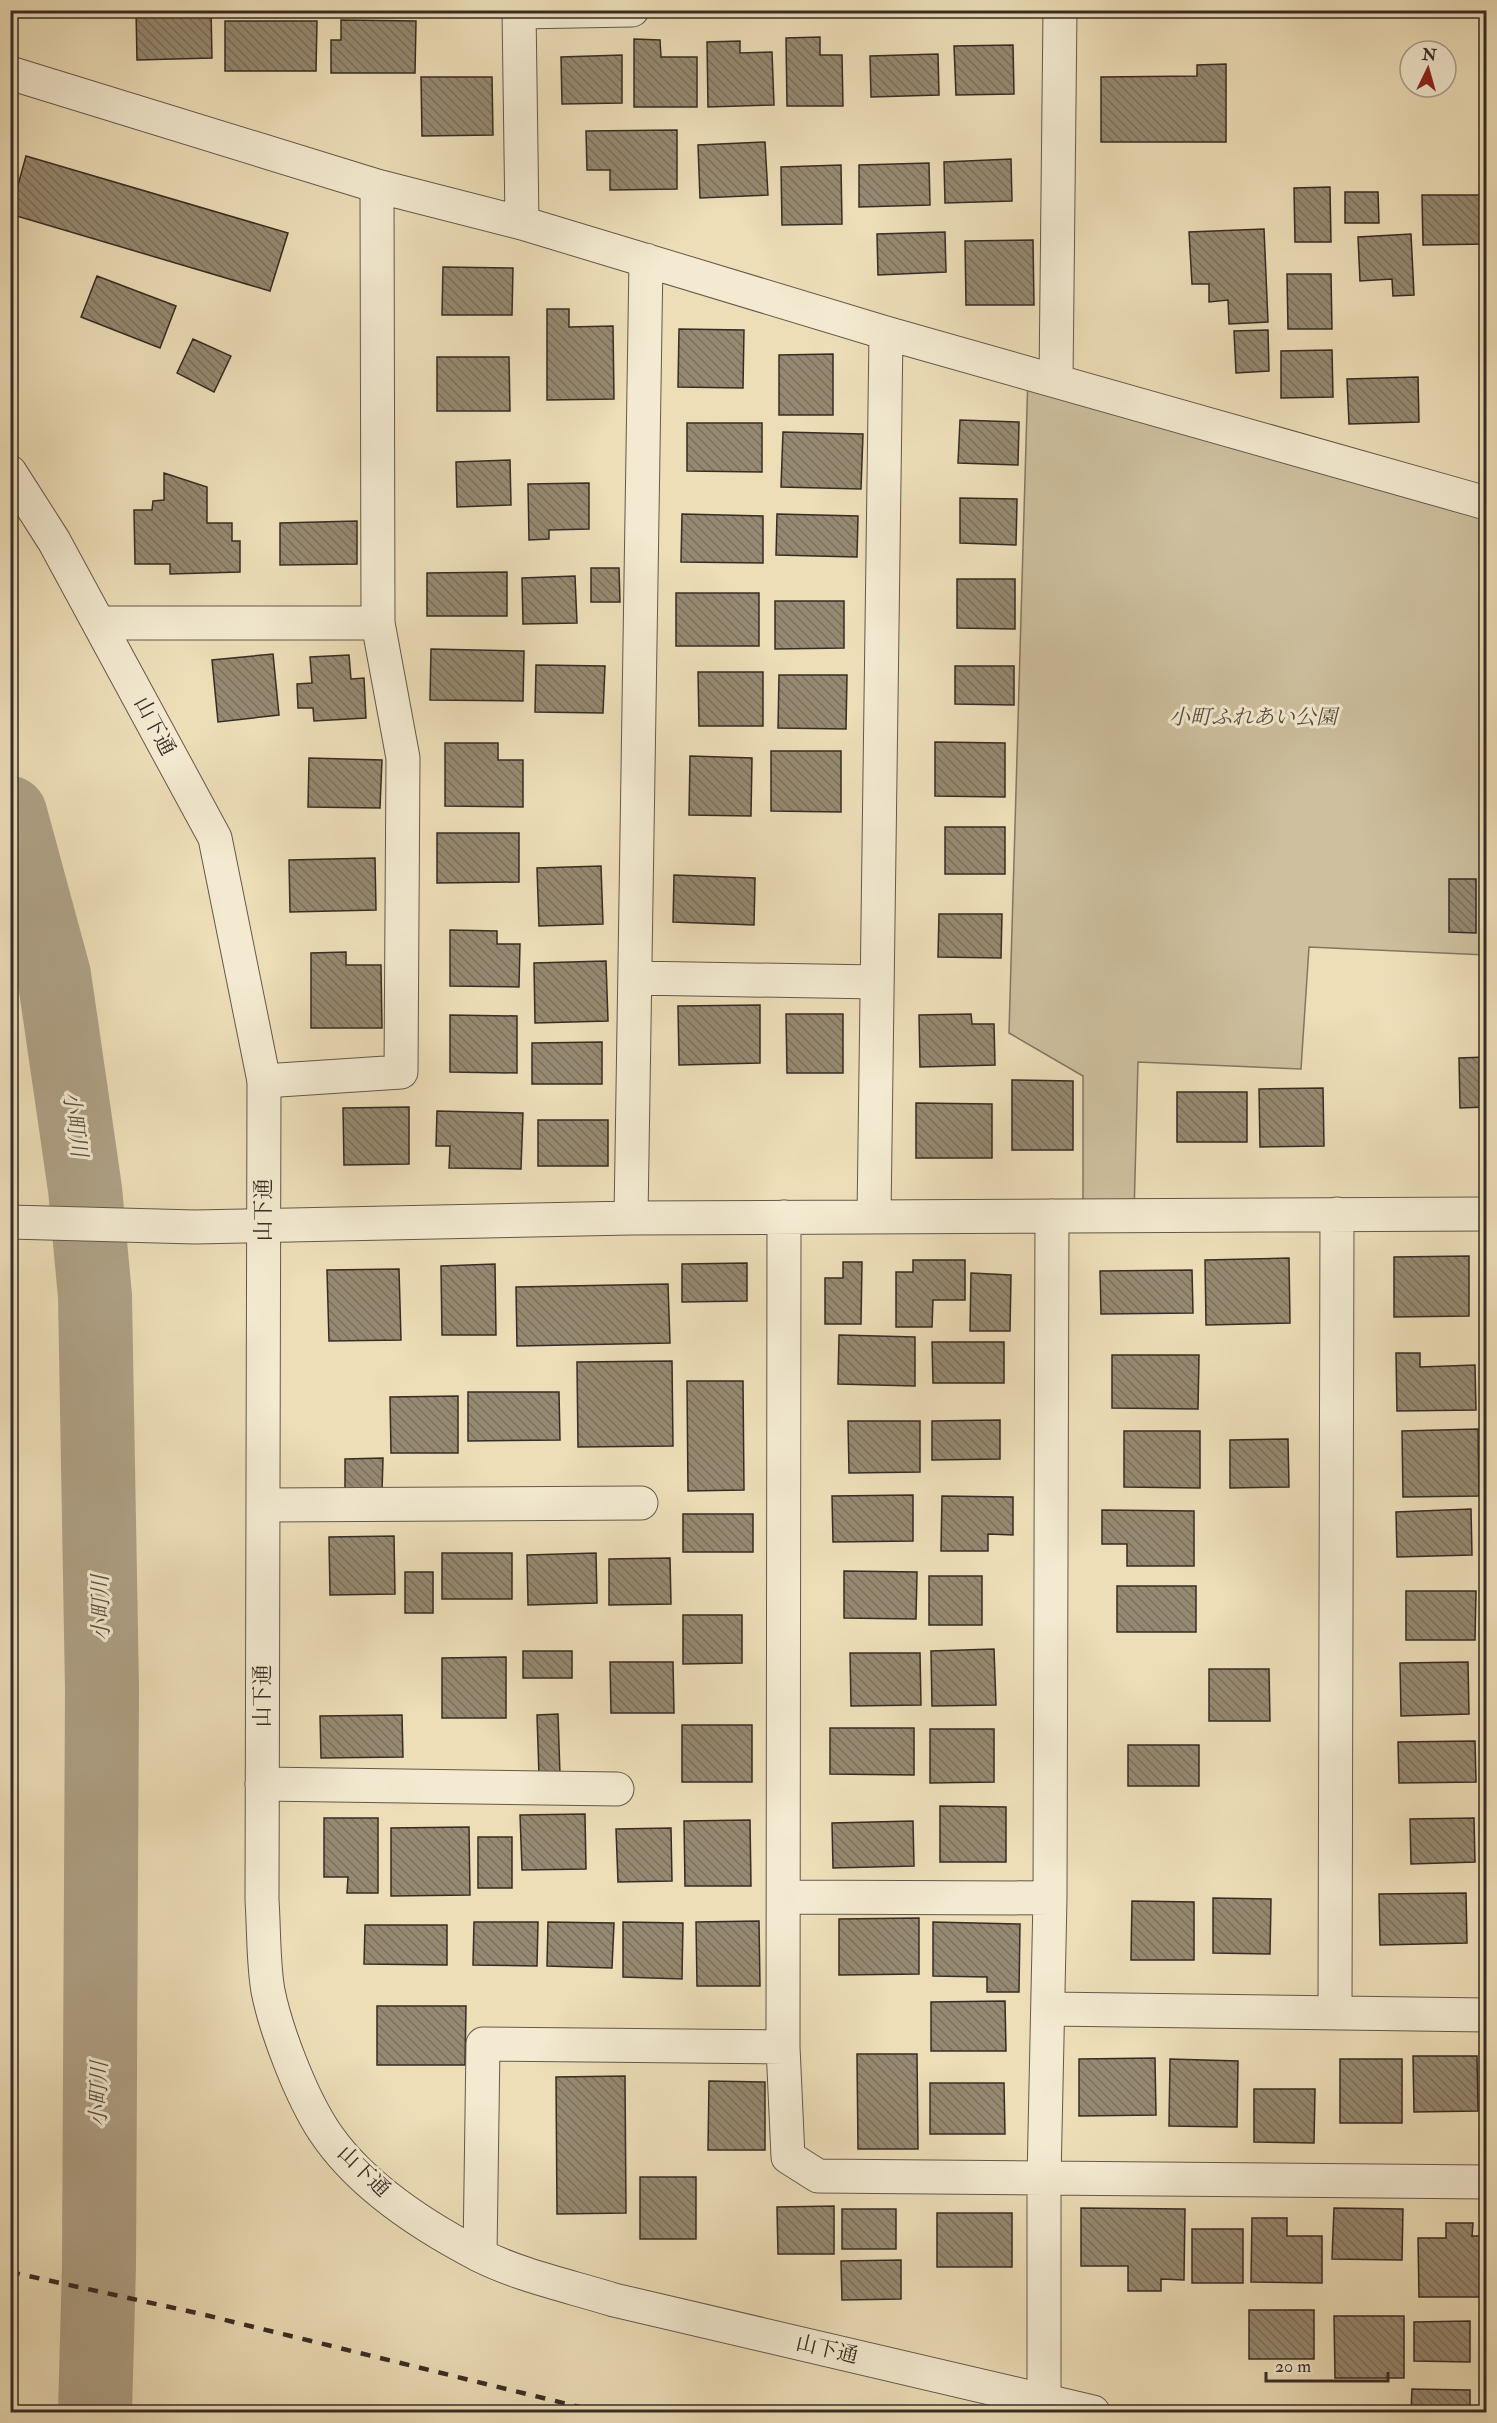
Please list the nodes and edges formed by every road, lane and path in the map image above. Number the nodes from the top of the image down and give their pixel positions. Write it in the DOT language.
graph roads {
  1 [pos="632,10"];
  2 [pos="1060,10"];
  3 [pos="519,11"];
  4 [pos="10,73"];
  5 [pos="377,186"];
  6 [pos="522,223"];
  7 [pos="646,260"];
  8 [pos="886,333"];
  9 [pos="1056,381"];
  10 [pos="10,472"];
  11 [pos="1486,503"];
  12 [pos="378,623"];
  13 [pos="100,624"];
  14 [pos="635,978"];
  15 [pos="877,982"];
  16 [pos="264,1081"];
  17 [pos="1337,1214"];
  18 [pos="1486,1214"];
  19 [pos="874,1216"];
  20 [pos="1052,1216"];
  21 [pos="784,1217"];
  22 [pos="631,1218"];
  23 [pos="13,1222"];
  24 [pos="263,1225"];
  25 [pos="641,1503"];
  26 [pos="264,1505"];
  27 [pos="262,1784"];
  28 [pos="617,1789"];
  29 [pos="784,1898"];
  30 [pos="1050,1898"];
  31 [pos="1049,2009"];
  32 [pos="1335,2012"];
  33 [pos="1486,2015"];
  34 [pos="783,2047"];
  35 [pos="1044,2180"];
  36 [pos="1486,2182"];
  37 [pos="480,2255"];
  38 [pos="1044,2400"];
  39 [pos="1094,2412"];
  1 -- 3 [label="street"];
  2 -- 9 [label="street"];
  3 -- 6 [label="street"];
  4 -- 5 [label="street"];
  5 -- 6 [label="street"];
  5 -- 12 [label="street"];
  6 -- 7 [label="street"];
  7 -- 8 [label="street"];
  7 -- 14 [label="street"];
  8 -- 9 [label="street"];
  8 -- 15 [label="street"];
  9 -- 11 [label="street"];
  10 -- 13 [label="street, 山下通"];
  12 -- 13 [label="street"];
  12 -- 16 [label="street"];
  13 -- 16 [label="street, 山下通"];
  14 -- 15 [label="street"];
  14 -- 22 [label="street"];
  15 -- 19 [label="street"];
  16 -- 24 [label="street, 山下通"];
  17 -- 18 [label="street"];
  17 -- 20 [label="street"];
  17 -- 32 [label="street"];
  19 -- 20 [label="street"];
  19 -- 21 [label="street"];
  20 -- 30 [label="street"];
  21 -- 22 [label="street"];
  21 -- 29 [label="street"];
  22 -- 24 [label="street"];
  23 -- 24 [label="street"];
  24 -- 26 [label="street, 山下通"];
  25 -- 26 [label="street"];
  26 -- 27 [label="street, 山下通"];
  27 -- 28 [label="street"];
  27 -- 37 [label="street, 山下通"];
  29 -- 30 [label="street"];
  29 -- 34 [label="street"];
  30 -- 31 [label="street"];
  31 -- 32 [label="street"];
  31 -- 35 [label="street"];
  32 -- 33 [label="street"];
  34 -- 35 [label="street"];
  34 -- 37 [label="street"];
  35 -- 36 [label="street"];
  35 -- 38 [label="street"];
  37 -- 38 [label="street, 山下通"];
  38 -- 39 [label="street, 山下通"];
}
